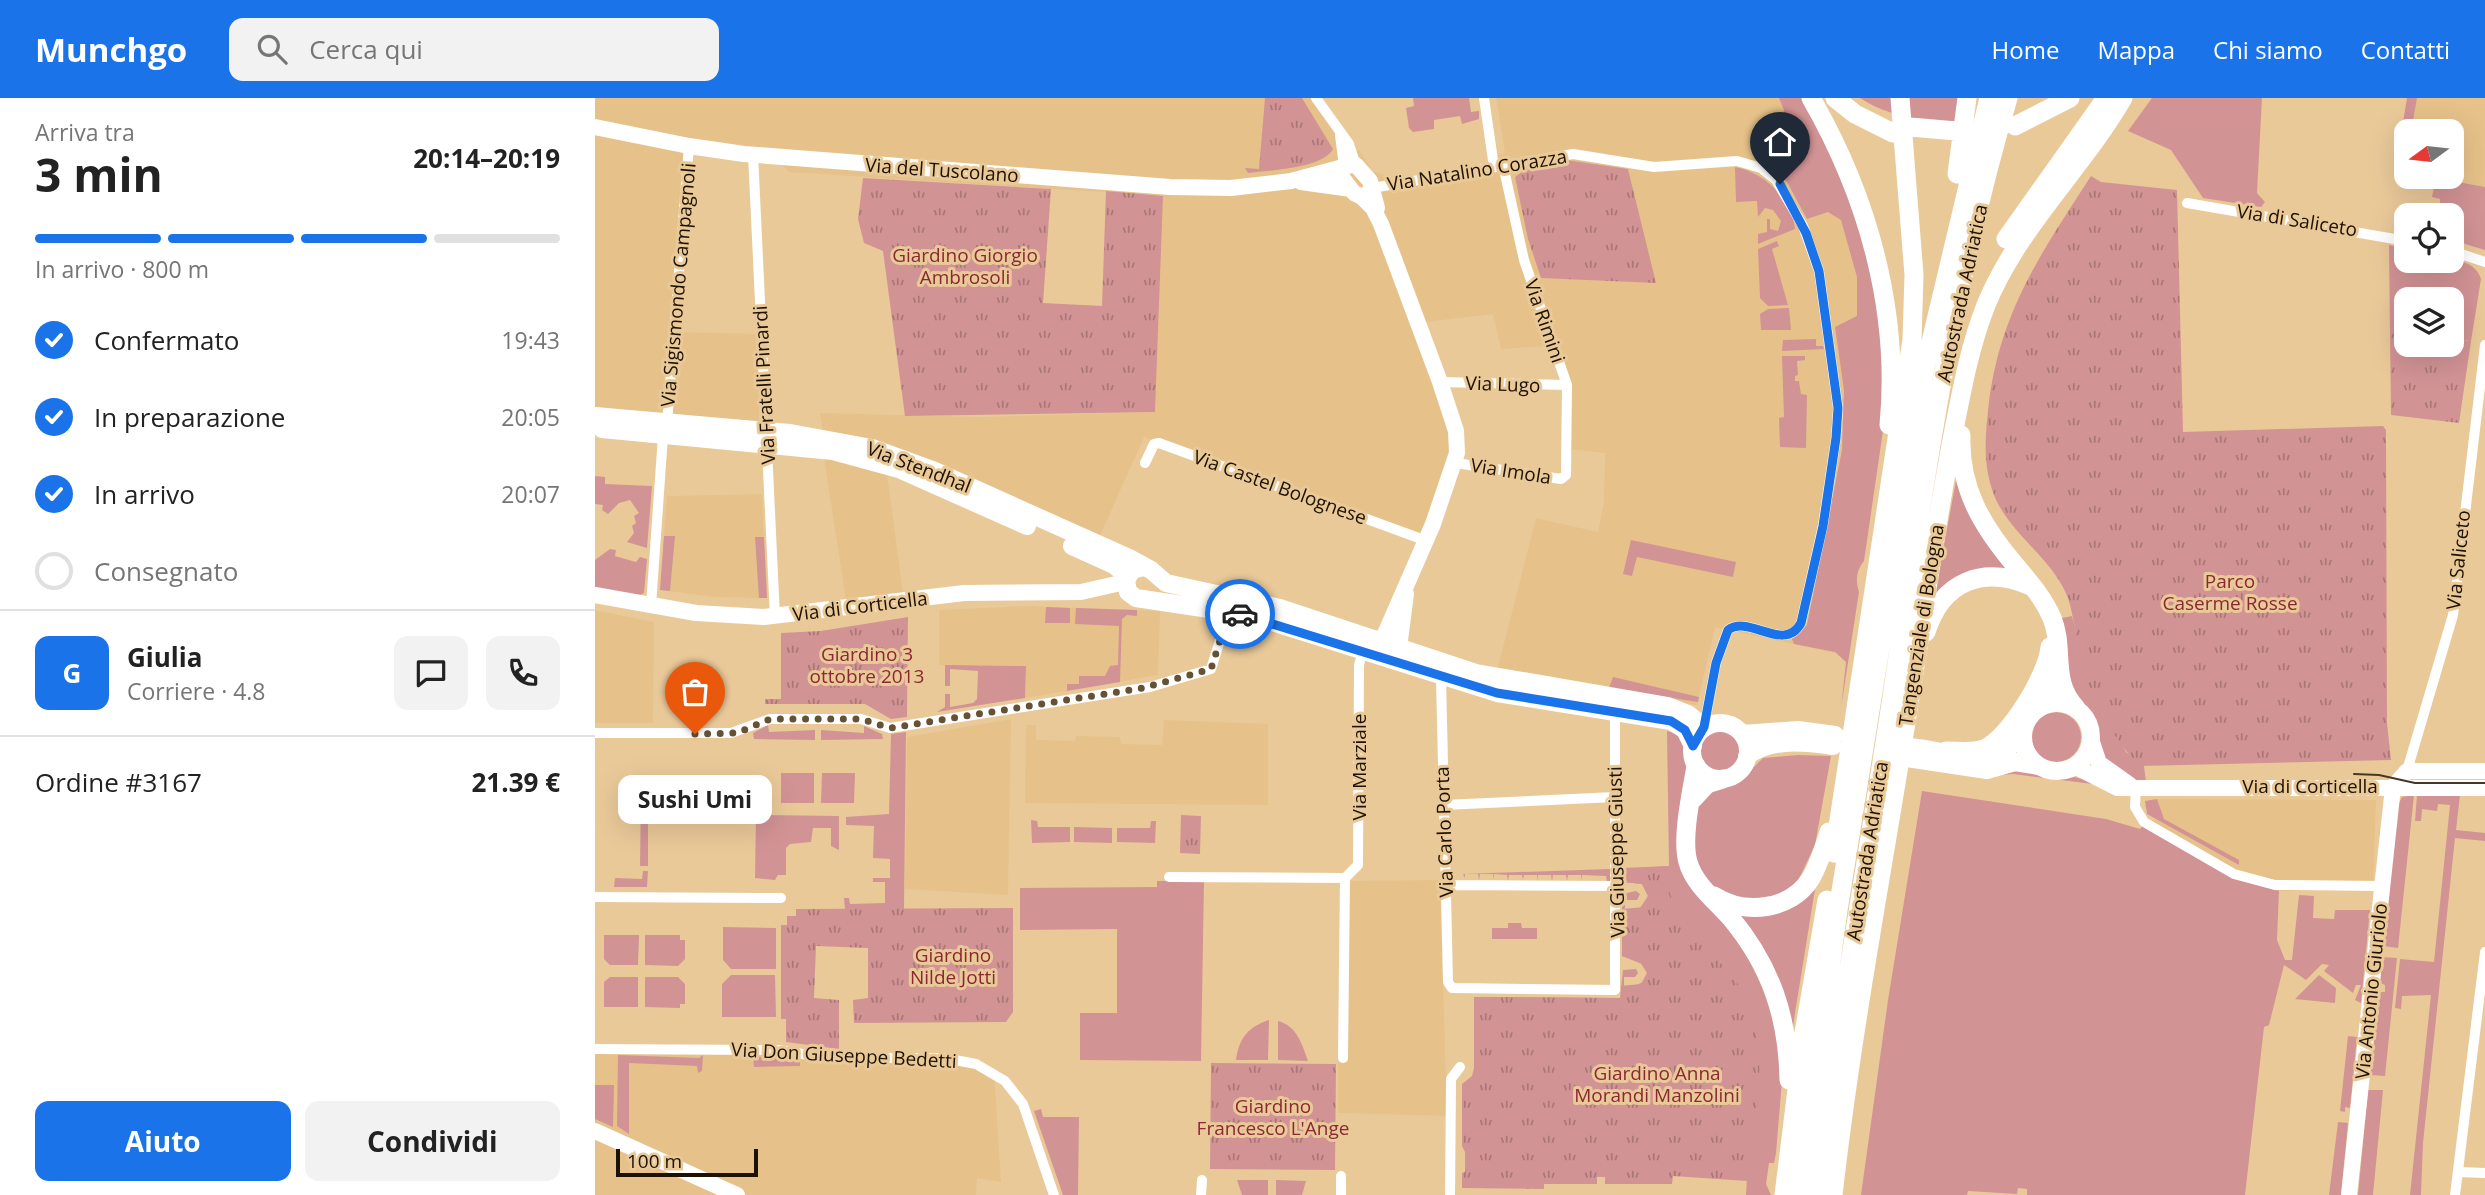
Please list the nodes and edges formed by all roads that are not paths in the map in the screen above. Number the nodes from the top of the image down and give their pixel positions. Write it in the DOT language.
graph roads {
  1 [pos="1316,98"];
  2 [pos="1483,98"];
  3 [pos="1811,98"];
  4 [pos="1835,98"];
  5 [pos="1849,98"];
  6 [pos="2040,98"];
  7 [pos="2070,98"];
  8 [pos="2106,98"];
  9 [pos="2123,98"];
  10 [pos="1900,100"];
  11 [pos="1987,114"];
  12 [pos="595,127"];
  13 [pos="1902,130"];
  14 [pos="689,146"];
  15 [pos="753,154"];
  16 [pos="1348,166"];
  17 [pos="1498,166"];
  18 [pos="1291,181"];
  19 [pos="1365,189"];
  20 [pos="2187,203"];
  21 [pos="2394,239"];
  22 [pos="2464,255"];
  23 [pos="2485,262"];
  24 [pos="2485,345"];
  25 [pos="1972,346"];
  26 [pos="1440,382"];
  27 [pos="1567,384"];
  28 [pos="595,416"];
  29 [pos="595,428"];
  30 [pos="665,429"];
  31 [pos="767,437"];
  32 [pos="1145,463"];
  33 [pos="1457,463"];
  34 [pos="1565,478"];
  35 [pos="1427,541"];
  36 [pos="1914,551"];
  37 [pos="1150,572"];
  38 [pos="1119,578"];
  39 [pos="1407,584"];
  40 [pos="2039,594"];
  41 [pos="595,595"];
  42 [pos="1144,599"];
  43 [pos="651,606"];
  44 [pos="1229,612"];
  45 [pos="1871,613"];
  46 [pos="775,617"];
  47 [pos="1399,648"];
  48 [pos="1374,649"];
  49 [pos="2057,666"];
  50 [pos="1441,677"];
  51 [pos="1911,694"];
  52 [pos="2076,708"];
  53 [pos="2035,710"];
  54 [pos="1615,713"];
  55 [pos="1880,714"];
  56 [pos="1704,727"];
  57 [pos="595,733"];
  58 [pos="2023,733"];
  59 [pos="1742,734"];
  60 [pos="2091,739"];
  61 [pos="1693,746"];
  62 [pos="1946,751"];
  63 [pos="1747,756"];
  64 [pos="1878,764"];
  65 [pos="1696,766"];
  66 [pos="2039,766"];
  67 [pos="2074,766"];
  68 [pos="2407,771"];
  69 [pos="2485,771"];
  70 [pos="1723,779"];
  71 [pos="2136,788"];
  72 [pos="2402,788"];
  73 [pos="2485,788"];
  74 [pos="1615,797"];
  75 [pos="1693,799"];
  76 [pos="1443,805"];
  77 [pos="1169,877"];
  78 [pos="1345,878"];
  79 [pos="1447,885"];
  80 [pos="1617,886"];
  81 [pos="2381,886"];
  82 [pos="1707,892"];
  83 [pos="595,897"];
  84 [pos="781,898"];
  85 [pos="2485,952"];
  86 [pos="1615,990"];
  87 [pos="595,1049"];
  88 [pos="1343,1058"];
  89 [pos="1460,1068"];
  90 [pos="595,1132"];
  91 [pos="2459,1172"];
  92 [pos="2485,1173"];
  93 [pos="1341,1176"];
  94 [pos="1202,1180"];
  95 [pos="737,1195"];
  96 [pos="1054,1195"];
  97 [pos="1201,1195"];
  98 [pos="1341,1195"];
  99 [pos="1450,1195"];
  100 [pos="1784,1195"];
  101 [pos="1799,1195"];
  102 [pos="1818,1195"];
  103 [pos="1833,1195"];
  104 [pos="2349,1195"];
  105 [pos="2455,1195"];
  1 -- 16 [label="street"];
  2 -- 17 [label="street, Via Rimini"];
  3 -- 45 [label="highway"];
  4 -- 13 [label="highway"];
  5 -- 13 [label="highway"];
  6 -- 11 [label="highway"];
  7 -- 11 [label="highway"];
  8 -- 36 [label="highway"];
  9 -- 25 [label="highway, Tangenziale di Bologna"];
  10 -- 45 [label="highway, Tangenziale di Bologna"];
  11 -- 13 [label="highway"];
  11 -- 36 [label="highway, Autostrada Adriatica"];
  11 -- 55 [label="highway, Autostrada Adriatica"];
  12 -- 14 [label="street, Via del Tuscolano"];
  14 -- 15 [label="street, Via del Tuscolano"];
  14 -- 30 [label="street, Via Sigismondo Campagnoli"];
  15 -- 18 [label="street, Via del Tuscolano"];
  15 -- 31 [label="street, Via Fratelli Pinardi"];
  16 -- 18 [label="street, Via del Tuscolano"];
  16 -- 19 [label="street"];
  17 -- 19 [label="street, Via Natalino Corazza"];
  17 -- 27 [label="street, Via Rimini"];
  17 -- 56 [label="street, Via Natalino Corazza"];
  18 -- 19 [label="street, Via del Tuscolano"];
  19 -- 26 [label="street"];
  20 -- 21 [label="street, Via di Saliceto"];
  22 -- 23 [label="street"];
  24 -- 68 [label="street, Via Saliceto"];
  25 -- 40 [label="highway"];
  25 -- 51 [label="highway, Tangenziale di Bologna"];
  26 -- 27 [label="street, Via Lugo"];
  26 -- 33 [label="street"];
  27 -- 34 [label="street, Via Rimini"];
  28 -- 30 [label="main road, Via Stendhal"];
  29 -- 30 [label="main road, Via Stendhal"];
  30 -- 31 [label="main road, Via Stendhal"];
  30 -- 43 [label="street, Via Sigismondo Campagnoli"];
  31 -- 37 [label="main road, Via Stendhal"];
  31 -- 38 [label="main road, Via Stendhal"];
  31 -- 46 [label="street, Via Fratelli Pinardi"];
  32 -- 35 [label="street, Via Castel Bolognese"];
  33 -- 34 [label="street, Via Imola"];
  33 -- 35 [label="street"];
  35 -- 39 [label="street"];
  36 -- 55 [label="highway, Autostrada Adriatica"];
  37 -- 38 [label="main road"];
  37 -- 42 [label="main road"];
  37 -- 48 [label="main road"];
  38 -- 42 [label="main road"];
  38 -- 46 [label="street, Via di Corticella"];
  39 -- 47 [label="street"];
  39 -- 48 [label="street"];
  40 -- 49 [label="highway"];
  40 -- 51 [label="highway"];
  40 -- 62 [label="highway"];
  41 -- 43 [label="street, Via di Corticella"];
  42 -- 44 [label="main road"];
  43 -- 46 [label="street, Via di Corticella"];
  44 -- 48 [label="main road"];
  44 -- 57 [label="street"];
  45 -- 55 [label="highway, Tangenziale di Bologna"];
  47 -- 48 [label="main road"];
  47 -- 56 [label="main road"];
  48 -- 50 [label="main road"];
  48 -- 78 [label="street, Via Marziale"];
  49 -- 52 [label="highway"];
  49 -- 53 [label="highway"];
  50 -- 54 [label="main road"];
  50 -- 76 [label="street, Via Carlo Porta"];
  51 -- 55 [label="highway, Tangenziale di Bologna"];
  52 -- 53 [label="main road"];
  52 -- 60 [label="main road"];
  53 -- 58 [label="main road"];
  54 -- 61 [label="main road"];
  54 -- 74 [label="street, Via Giuseppe Giusti"];
  55 -- 64 [label="highway, Autostrada Adriatica"];
  55 -- 64 [label="highway, Tangenziale di Bologna"];
  56 -- 59 [label="main road"];
  56 -- 61 [label="main road"];
  58 -- 62 [label="main road"];
  58 -- 66 [label="main road"];
  59 -- 63 [label="main road"];
  59 -- 63 [label="main road"];
  60 -- 67 [label="main road"];
  60 -- 71 [label="street"];
  61 -- 65 [label="main road"];
  62 -- 64 [label="main road"];
  63 -- 70 [label="main road"];
  64 -- 66 [label="main road"];
  64 -- 82 [label="highway"];
  64 -- 100 [label="highway, Tangenziale di Bologna"];
  64 -- 101 [label="highway, Autostrada Adriatica"];
  64 -- 102 [label="highway, Autostrada Adriatica"];
  64 -- 103 [label="highway, Tangenziale di Bologna"];
  65 -- 70 [label="main road"];
  65 -- 75 [label="highway"];
  66 -- 67 [label="main road"];
  67 -- 71 [label="street, Via di Corticella"];
  68 -- 69 [label="street"];
  68 -- 72 [label="street"];
  70 -- 75 [label="highway"];
  71 -- 72 [label="street, Via di Corticella"];
  71 -- 81 [label="street"];
  72 -- 73 [label="street, Via di Corticella"];
  72 -- 81 [label="street, Via Antonio Giuriolo"];
  74 -- 76 [label="street"];
  74 -- 80 [label="street, Via Giuseppe Giusti"];
  75 -- 82 [label="highway"];
  76 -- 79 [label="street, Via Carlo Porta"];
  77 -- 78 [label="street"];
  78 -- 88 [label="street, Via Marziale"];
  79 -- 80 [label="street"];
  79 -- 86 [label="street, Via Carlo Porta"];
  80 -- 86 [label="street, Via Giuseppe Giusti"];
  81 -- 104 [label="street, Via Antonio Giuriolo"];
  82 -- 100 [label="highway"];
  83 -- 84 [label="street"];
  85 -- 91 [label="street"];
  87 -- 96 [label="street, Via Don Giuseppe Bedetti"];
  89 -- 99 [label="street"];
  90 -- 95 [label="street"];
  91 -- 92 [label="street"];
  91 -- 105 [label="street"];
  93 -- 98 [label="street"];
  94 -- 97 [label="street"];
}
